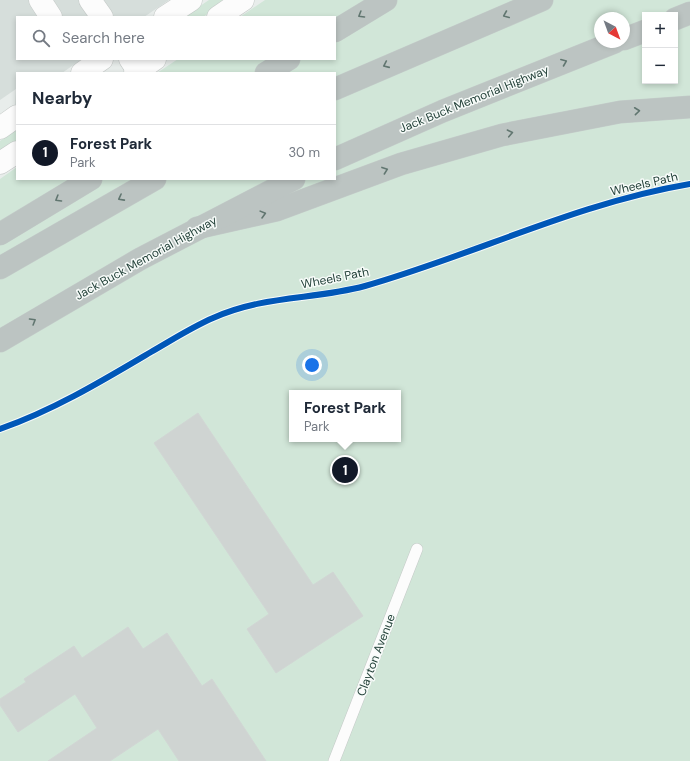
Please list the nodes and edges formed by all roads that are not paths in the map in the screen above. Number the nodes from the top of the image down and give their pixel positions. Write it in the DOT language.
graph roads {
  1 [pos="40,0"];
  2 [pos="90,0"];
  3 [pos="191,0"];
  4 [pos="243,0"];
  5 [pos="386,0"];
  6 [pos="542,0"];
  7 [pos="690,13"];
  8 [pos="50,16"];
  9 [pos="101,16"];
  10 [pos="167,16"];
  11 [pos="219,16"];
  12 [pos="678,18"];
  13 [pos="336,30"];
  14 [pos="642,31"];
  15 [pos="630,36"];
  16 [pos="600,48"];
  17 [pos="153,60"];
  18 [pos="287,60"];
  19 [pos="134,68"];
  20 [pos="268,72"];
  21 [pos="336,88"];
  22 [pos="690,107"];
  23 [pos="16,117"];
  24 [pos="0,128"];
  25 [pos="16,153"];
  26 [pos="336,159"];
  27 [pos="0,163"];
  28 [pos="89,180"];
  29 [pos="153,180"];
  30 [pos="292,180"];
  31 [pos="197,228"];
  32 [pos="0,234"];
  33 [pos="0,268"];
  34 [pos="0,341"];
  35 [pos="417,549"];
  36 [pos="334,761"];
  1 -- 8 [label="street"];
  2 -- 9 [label="street"];
  3 -- 10 [label="street"];
  4 -- 11 [label="street"];
  5 -- 13 [label="highway, one-way"];
  6 -- 21 [label="highway, one-way"];
  7 -- 12 [label="highway"];
  14 -- 15 [label="highway"];
  26 -- 16 [label="highway, Jack Buck Memorial Highway, one-way"];
  17 -- 19 [label="street"];
  18 -- 20 [label="highway"];
  31 -- 22 [label="highway, one-way"];
  23 -- 24 [label="street"];
  25 -- 27 [label="street"];
  28 -- 32 [label="highway, one-way"];
  29 -- 33 [label="highway, one-way"];
  30 -- 31 [label="highway, Jack Buck Memorial Highway"];
  34 -- 31 [label="highway, Jack Buck Memorial Highway, one-way"];
  35 -- 36 [label="lane, Clayton Avenue"];
}
